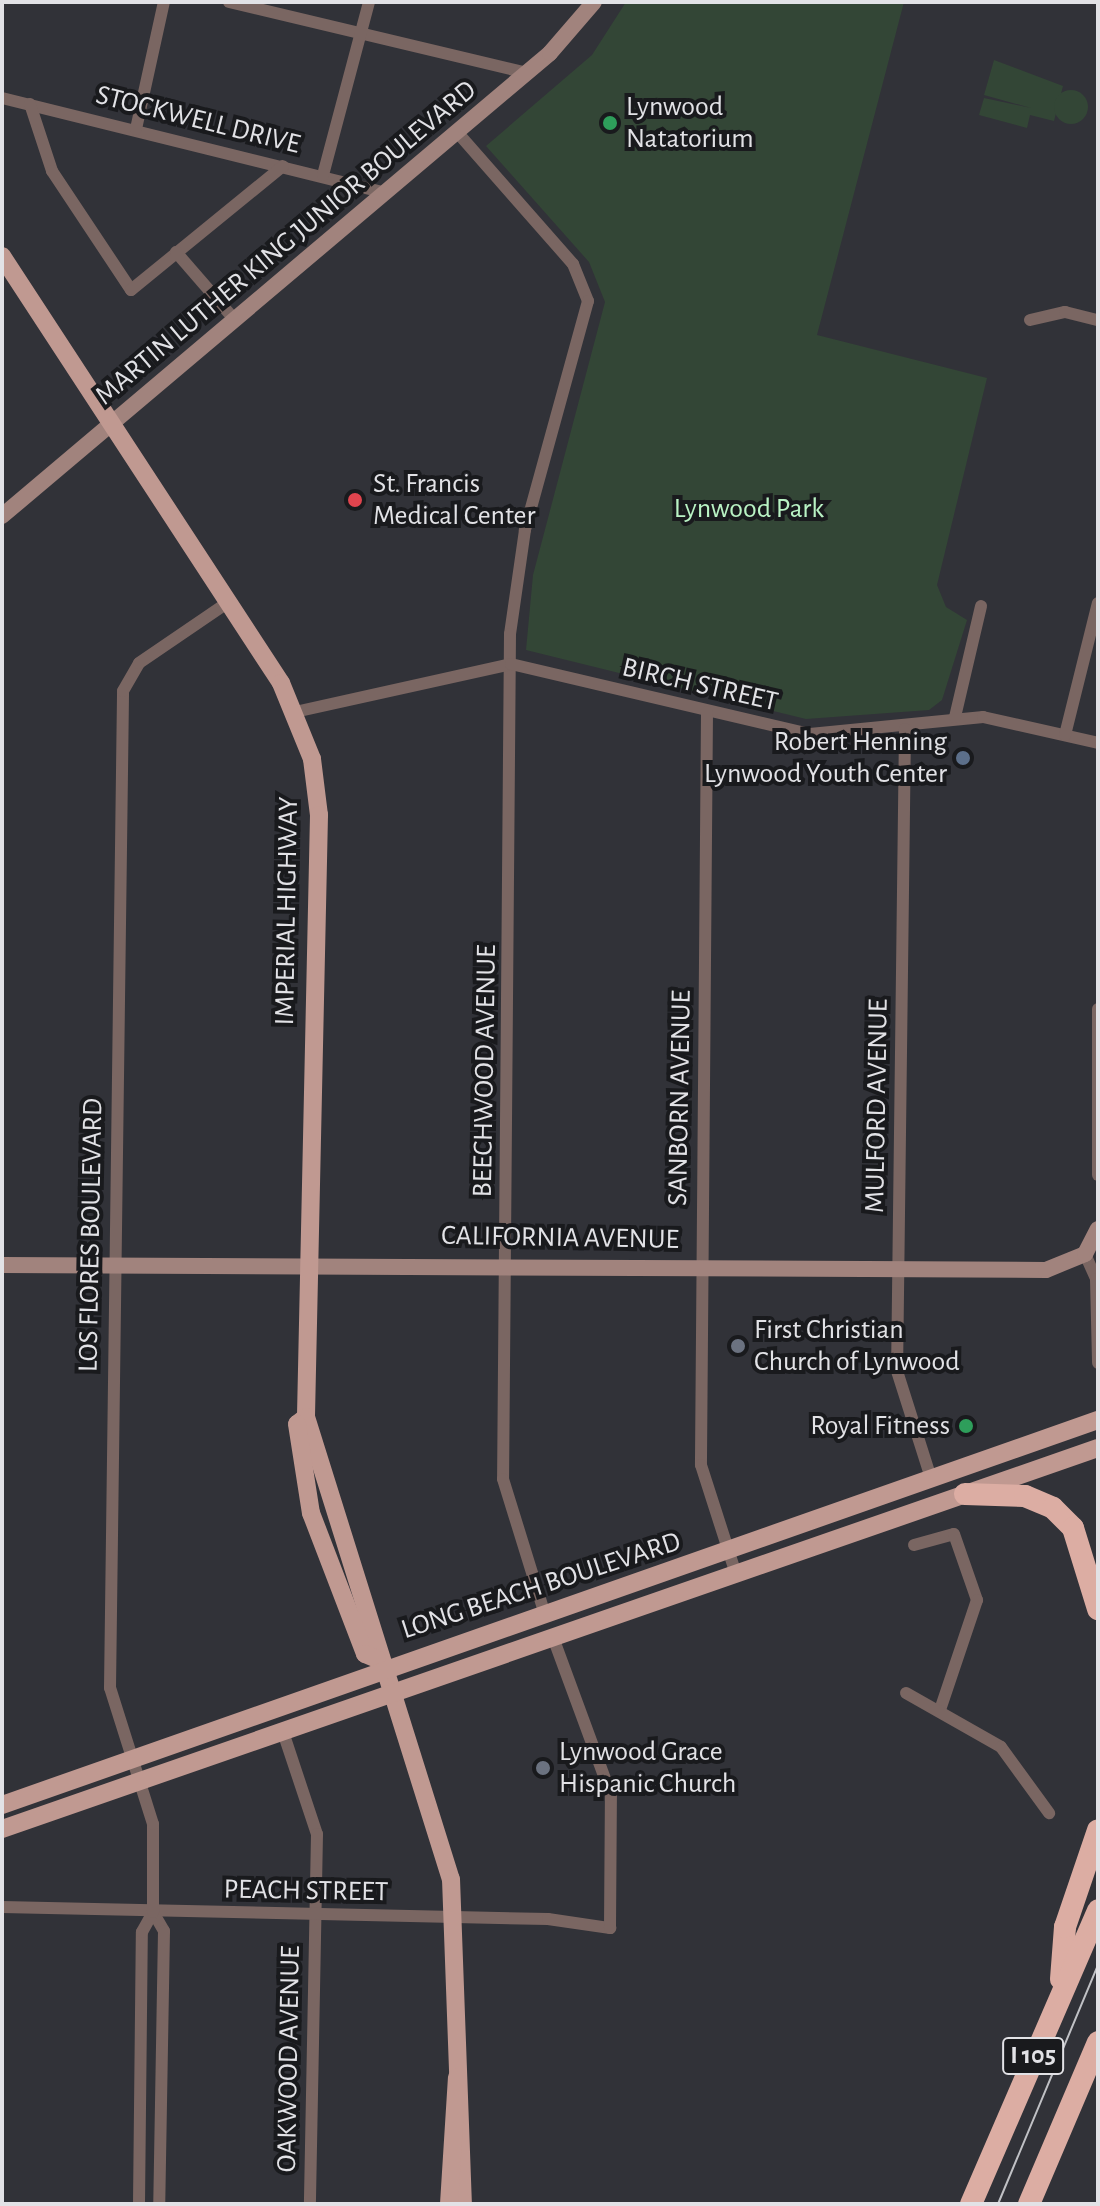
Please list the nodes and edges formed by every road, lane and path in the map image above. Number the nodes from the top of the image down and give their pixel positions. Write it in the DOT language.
graph roads {
  1 [pos="164,2"];
  2 [pos="229,2"];
  3 [pos="369,2"];
  4 [pos="594,2"];
  5 [pos="361,35"];
  6 [pos="527,73"];
  7 [pos="2,98"];
  8 [pos="30,104"];
  9 [pos="136,129"];
  10 [pos="457,132"];
  11 [pos="283,166"];
  12 [pos="323,175"];
  13 [pos="382,192"];
  14 [pos="176,252"];
  15 [pos="2,256"];
  16 [pos="235,320"];
  17 [pos="1030,320"];
  18 [pos="1098,320"];
  19 [pos="113,424"];
  20 [pos="2,516"];
  21 [pos="227,603"];
  22 [pos="1098,603"];
  23 [pos="981,606"];
  24 [pos="511,664"];
  25 [pos="295,712"];
  26 [pos="707,712"];
  27 [pos="955,717"];
  28 [pos="905,729"];
  29 [pos="1065,735"];
  30 [pos="1098,743"];
  31 [pos="1098,1009"];
  32 [pos="1098,1175"];
  33 [pos="1098,1229"];
  34 [pos="1085,1254"];
  35 [pos="506,1262"];
  36 [pos="307,1263"];
  37 [pos="2,1265"];
  38 [pos="114,1265"];
  39 [pos="703,1265"];
  40 [pos="899,1269"];
  41 [pos="1098,1363"];
  42 [pos="1098,1420"];
  43 [pos="1098,1448"];
  44 [pos="931,1478"];
  45 [pos="965,1494"];
  46 [pos="914,1545"];
  47 [pos="729,1553"];
  48 [pos="736,1574"];
  49 [pos="1098,1609"];
  50 [pos="545,1615"];
  51 [pos="553,1637"];
  52 [pos="379,1664"];
  53 [pos="389,1691"];
  54 [pos="906,1693"];
  55 [pos="941,1707"];
  56 [pos="282,1729"];
  57 [pos="134,1757"];
  58 [pos="142,1778"];
  59 [pos="2,1805"];
  60 [pos="1049,1813"];
  61 [pos="2,1829"];
  62 [pos="1098,1830"];
  63 [pos="2,1907"];
  64 [pos="1098,1910"];
  65 [pos="153,1912"];
  66 [pos="315,1916"];
  67 [pos="457,1917"];
  68 [pos="1060,1992"];
  69 [pos="1098,2042"];
  70 [pos="458,2074"];
  71 [pos="139,2204"];
  72 [pos="159,2204"];
  73 [pos="310,2204"];
  74 [pos="449,2204"];
  75 [pos="463,2204"];
  76 [pos="971,2204"];
  77 [pos="1029,2204"];
  1 -- 9 [label="street"];
  2 -- 5 [label="street"];
  3 -- 5 [label="street"];
  4 -- 6 [label="main road, MARTIN LUTHER KING JUNIOR BOULEVARD"];
  5 -- 6 [label="street"];
  5 -- 12 [label="street"];
  6 -- 10 [label="main road, MARTIN LUTHER KING JUNIOR BOULEVARD"];
  7 -- 8 [label="street, STOCKWELL DRIVE"];
  8 -- 9 [label="street, STOCKWELL DRIVE"];
  8 -- 14 [label="street"];
  9 -- 11 [label="street, STOCKWELL DRIVE"];
  10 -- 13 [label="main road, MARTIN LUTHER KING JUNIOR BOULEVARD"];
  10 -- 24 [label="street, BEECHWOOD AVENUE"];
  11 -- 12 [label="street, STOCKWELL DRIVE"];
  11 -- 14 [label="street"];
  12 -- 13 [label="street, STOCKWELL DRIVE"];
  13 -- 16 [label="main road, MARTIN LUTHER KING JUNIOR BOULEVARD"];
  14 -- 16 [label="street"];
  15 -- 19 [label="main road, IMPERIAL HIGHWAY"];
  16 -- 19 [label="main road, MARTIN LUTHER KING JUNIOR BOULEVARD"];
  17 -- 18 [label="street"];
  19 -- 20 [label="main road, MARTIN LUTHER KING JUNIOR BOULEVARD"];
  19 -- 21 [label="main road, IMPERIAL HIGHWAY"];
  21 -- 25 [label="main road, IMPERIAL HIGHWAY"];
  21 -- 38 [label="street, LOS FLORES BOULEVARD"];
  22 -- 29 [label="street"];
  23 -- 27 [label="street"];
  24 -- 25 [label="street, BIRCH STREET"];
  24 -- 26 [label="street, BIRCH STREET"];
  24 -- 35 [label="street, BEECHWOOD AVENUE"];
  25 -- 36 [label="main road, IMPERIAL HIGHWAY"];
  26 -- 28 [label="street, BIRCH STREET"];
  26 -- 39 [label="street, SANBORN AVENUE"];
  27 -- 28 [label="street, BIRCH STREET"];
  27 -- 29 [label="street, BIRCH STREET"];
  28 -- 40 [label="street, MULFORD AVENUE"];
  29 -- 30 [label="street, BIRCH STREET"];
  31 -- 32 [label="street"];
  33 -- 34 [label="main road"];
  34 -- 40 [label="main road, CALIFORNIA AVENUE"];
  34 -- 41 [label="street"];
  35 -- 36 [label="main road, CALIFORNIA AVENUE"];
  35 -- 39 [label="main road, CALIFORNIA AVENUE"];
  35 -- 50 [label="street, BEECHWOOD AVENUE"];
  36 -- 38 [label="main road, CALIFORNIA AVENUE"];
  36 -- 52 [label="main road, IMPERIAL HIGHWAY"];
  37 -- 38 [label="main road, CALIFORNIA AVENUE"];
  38 -- 57 [label="street, LOS FLORES BOULEVARD"];
  39 -- 40 [label="main road, CALIFORNIA AVENUE"];
  39 -- 47 [label="street, SANBORN AVENUE"];
  40 -- 44 [label="street, MULFORD AVENUE"];
  42 -- 44 [label="main road, LONG BEACH BOULEVARD"];
  43 -- 45 [label="main road, LONG BEACH BOULEVARD"];
  44 -- 47 [label="main road, LONG BEACH BOULEVARD"];
  45 -- 48 [label="main road, LONG BEACH BOULEVARD"];
  45 -- 49 [label="highway"];
  46 -- 55 [label="street"];
  47 -- 48 [label="street, SANBORN AVENUE"];
  47 -- 50 [label="main road, LONG BEACH BOULEVARD"];
  48 -- 51 [label="main road, LONG BEACH BOULEVARD"];
  50 -- 52 [label="main road, LONG BEACH BOULEVARD"];
  51 -- 53 [label="main road, LONG BEACH BOULEVARD"];
  51 -- 67 [label="street, PEACH STREET"];
  52 -- 53 [label="main road, IMPERIAL HIGHWAY"];
  52 -- 57 [label="main road, LONG BEACH BOULEVARD"];
  53 -- 56 [label="main road, LONG BEACH BOULEVARD"];
  53 -- 67 [label="main road, IMPERIAL HIGHWAY"];
  54 -- 55 [label="street"];
  55 -- 60 [label="street"];
  56 -- 58 [label="main road, LONG BEACH BOULEVARD"];
  56 -- 66 [label="street, OAKWOOD AVENUE"];
  57 -- 58 [label="street, LOS FLORES BOULEVARD"];
  57 -- 59 [label="main road, LONG BEACH BOULEVARD"];
  58 -- 61 [label="main road, LONG BEACH BOULEVARD"];
  58 -- 65 [label="street, LOS FLORES BOULEVARD"];
  62 -- 68 [label="highway"];
  63 -- 65 [label="street, PEACH STREET"];
  64 -- 68 [label="highway, I 105"];
  65 -- 66 [label="street, PEACH STREET"];
  65 -- 71 [label="street, LOS FLORES BOULEVARD"];
  65 -- 72 [label="street, LOS FLORES BOULEVARD"];
  66 -- 67 [label="street, PEACH STREET"];
  66 -- 73 [label="street, OAKWOOD AVENUE"];
  67 -- 70 [label="main road, IMPERIAL HIGHWAY"];
  68 -- 76 [label="highway, I 105"];
  69 -- 77 [label="highway, I 105"];
  70 -- 74 [label="main road, IMPERIAL HIGHWAY"];
  70 -- 75 [label="main road, IMPERIAL HIGHWAY"];
}
